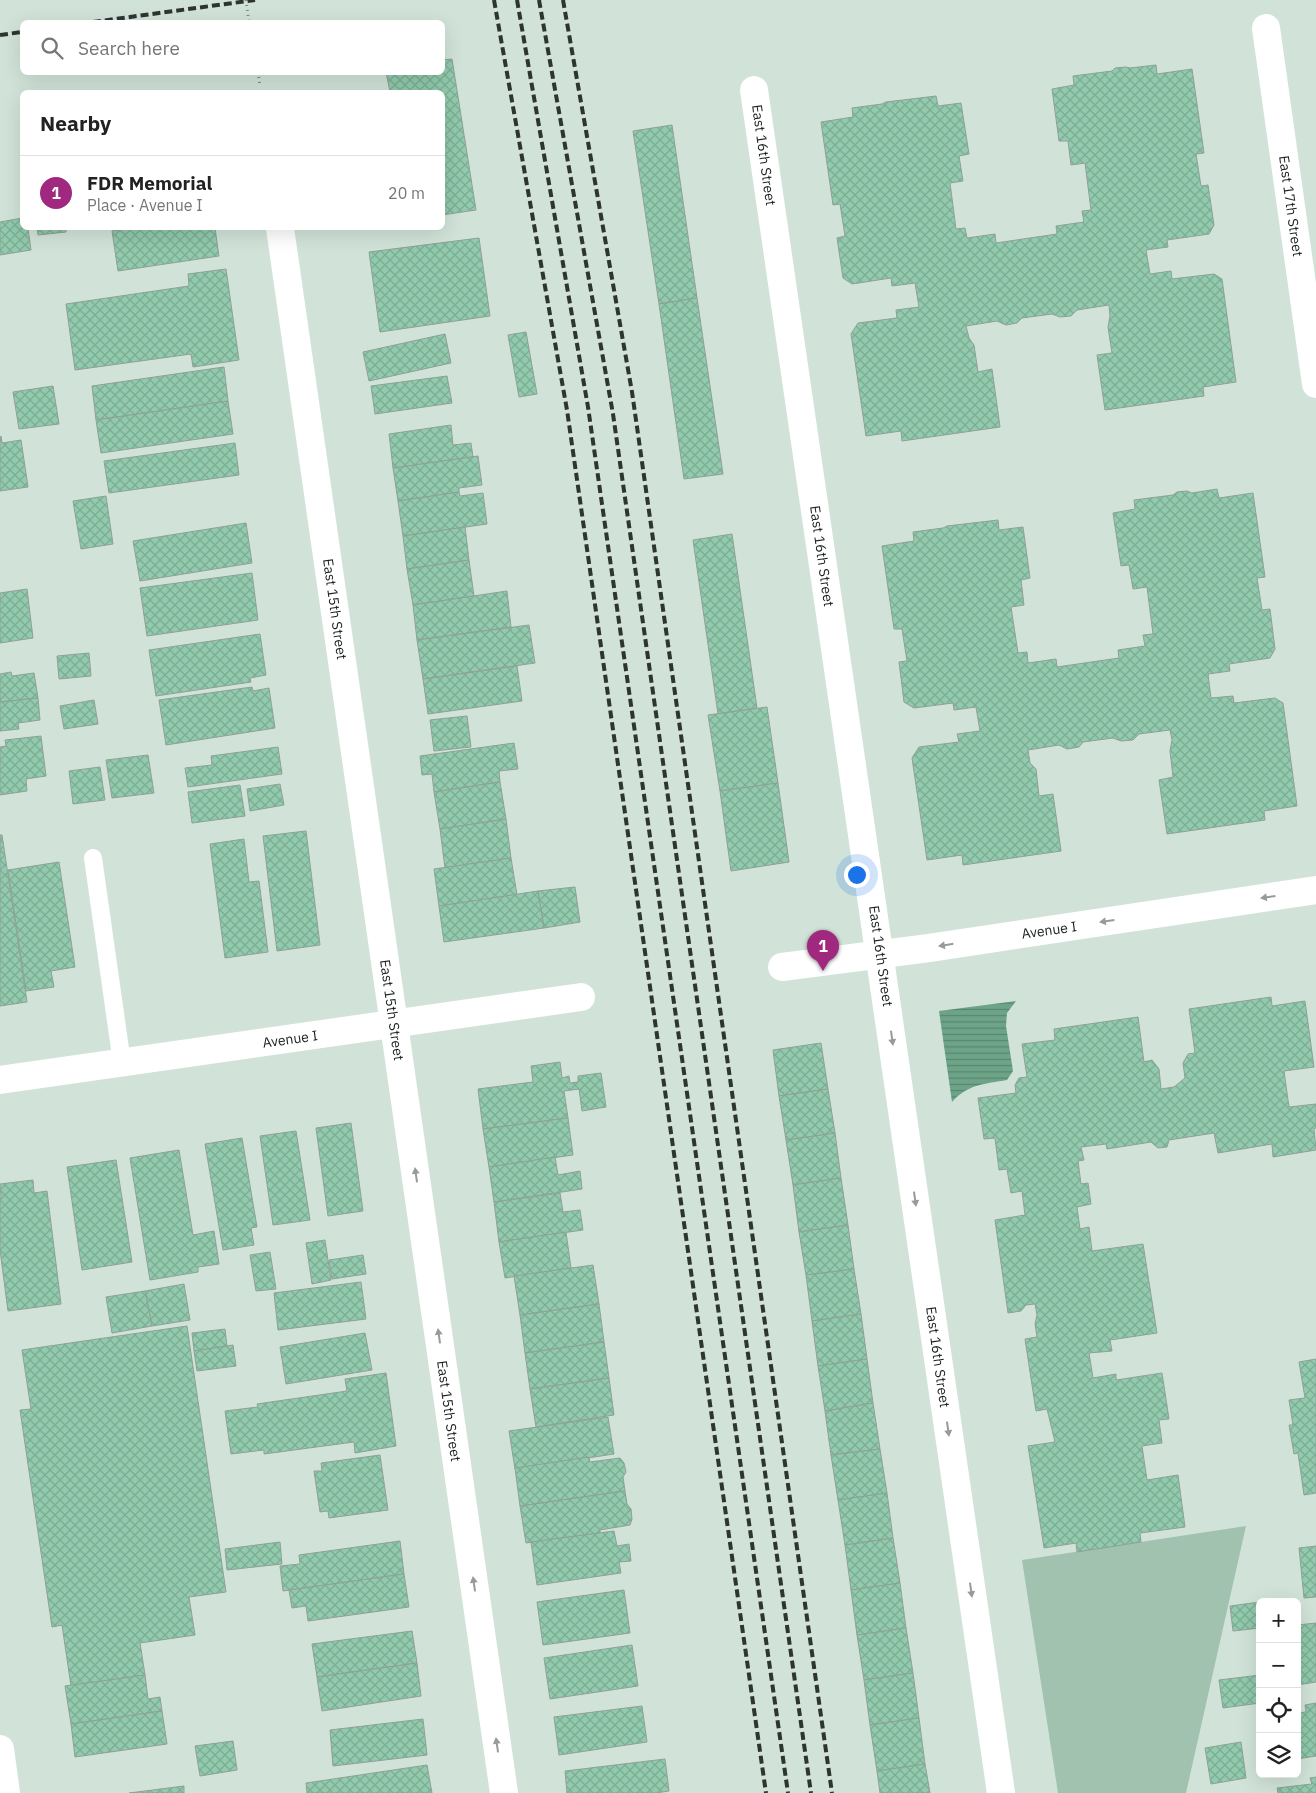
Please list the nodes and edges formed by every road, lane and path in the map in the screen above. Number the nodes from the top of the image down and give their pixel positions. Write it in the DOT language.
graph roads {
  1 [pos="246,0"];
  2 [pos="250,20"];
  3 [pos="1266,28"];
  4 [pos="258,75"];
  5 [pos="260,86"];
  6 [pos="754,90"];
  7 [pos="280,230"];
  8 [pos="1316,384"];
  9 [pos="93,858"];
  10 [pos="1316,890"];
  11 [pos="880,955"];
  12 [pos="782,967"];
  13 [pos="581,997"];
  14 [pos="394,1024"];
  15 [pos="122,1063"];
  16 [pos="0,1080"];
  17 [pos="0,1749"];
  18 [pos="6,1793"];
  19 [pos="504,1793"];
  20 [pos="1001,1793"];
  1 -- 2 [label="path"];
  3 -- 8 [label="street, East 17th Street"];
  4 -- 5 [label="path"];
  6 -- 11 [label="street, East 16th Street"];
  7 -- 14 [label="street, East 15th Street"];
  9 -- 15 [label="lane"];
  10 -- 11 [label="street, Avenue I, one-way"];
  11 -- 12 [label="street, Avenue I"];
  11 -- 20 [label="street, East 16th Street, one-way"];
  13 -- 14 [label="street, Avenue I"];
  14 -- 15 [label="street, Avenue I"];
  19 -- 14 [label="street, East 15th Street, one-way"];
  15 -- 16 [label="street, Avenue I"];
  17 -- 18 [label="street"];
}
